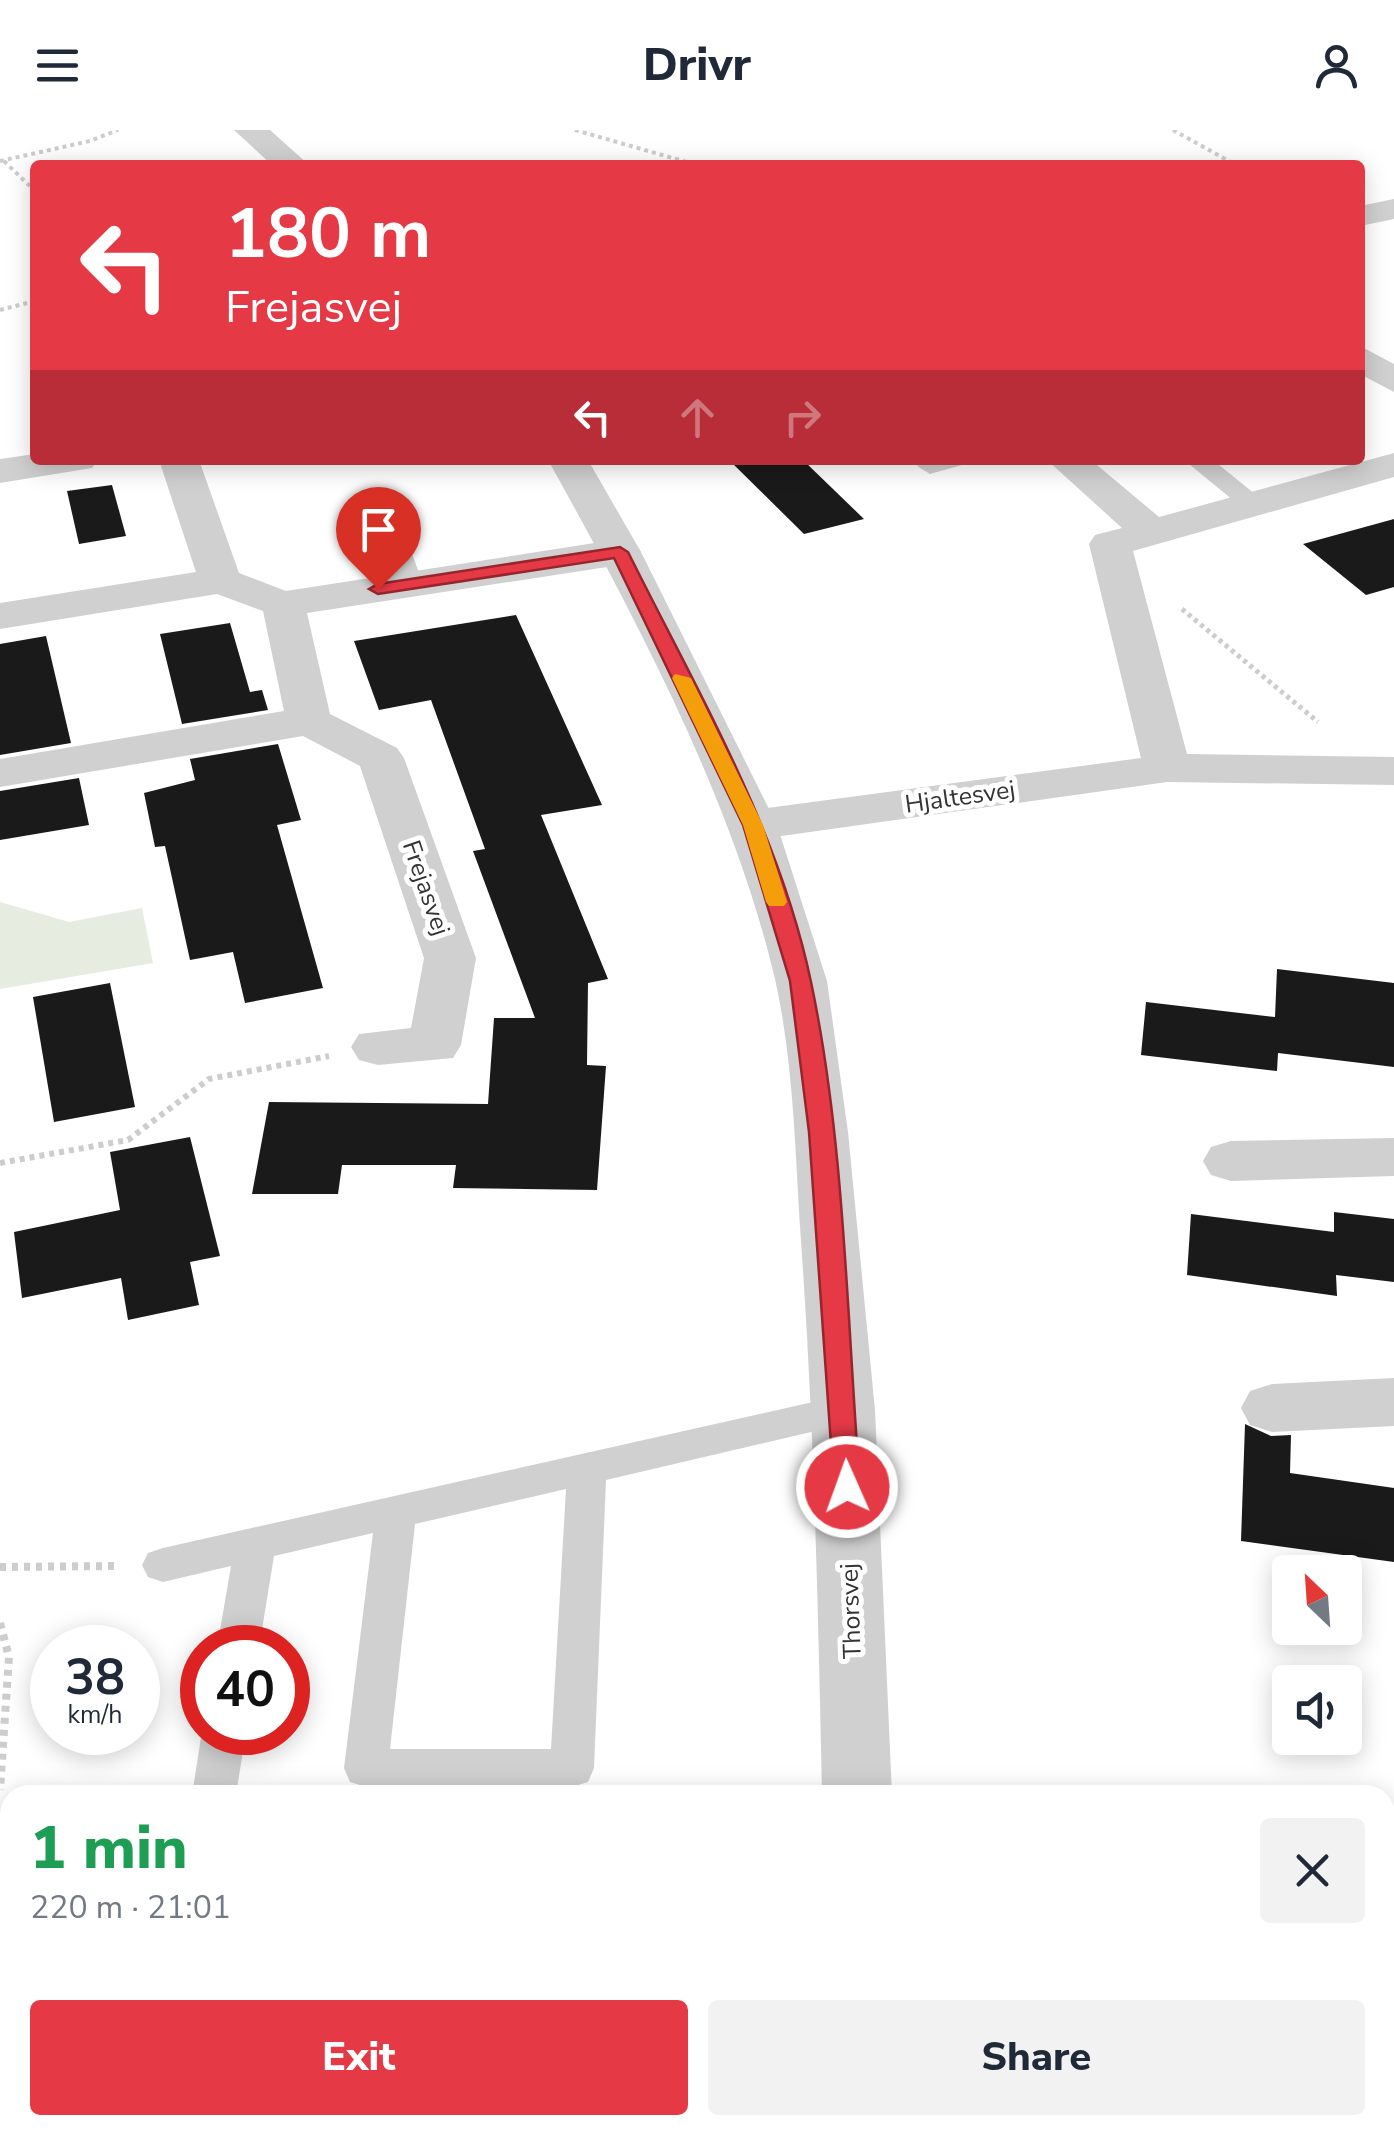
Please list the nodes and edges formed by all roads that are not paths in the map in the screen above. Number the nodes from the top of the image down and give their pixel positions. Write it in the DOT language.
graph roads {
  1 [pos="250,130"];
  2 [pos="286,160"];
  3 [pos="1394,209"];
  4 [pos="1365,215"];
  5 [pos="1365,361"];
  6 [pos="1394,381"];
  7 [pos="43,465"];
  8 [pos="181,465"];
  9 [pos="571,465"];
  10 [pos="1073,465"];
  11 [pos="1204,465"];
  12 [pos="1394,465"];
  13 [pos="0,471"];
  14 [pos="1253,503"];
  15 [pos="388,523"];
  16 [pos="1150,530"];
  17 [pos="620,552"];
  18 [pos="220,582"];
  19 [pos="409,584"];
  20 [pos="283,604"];
  21 [pos="0,616"];
  22 [pos="309,721"];
  23 [pos="1166,768"];
  24 [pos="1394,771"];
  25 [pos="0,773"];
  26 [pos="753,825"];
  27 [pos="378,1047"];
  28 [pos="1394,1156"];
  29 [pos="1231,1161"];
  30 [pos="1394,1402"];
  31 [pos="1272,1408"];
  32 [pos="844,1410"];
  33 [pos="586,1469"];
  34 [pos="396,1512"];
  35 [pos="255,1544"];
  36 [pos="163,1565"];
  37 [pos="242,1625"];
  38 [pos="220,1755"];
  39 [pos="216,1785"];
  40 [pos="857,1785"];
  1 -- 2 [label="street"];
  3 -- 4 [label="street"];
  5 -- 6 [label="street"];
  7 -- 13 [label="street"];
  8 -- 18 [label="street"];
  9 -- 17 [label="street, Thorsvej"];
  10 -- 16 [label="street"];
  11 -- 14 [label="lane"];
  12 -- 14 [label="street"];
  14 -- 16 [label="street"];
  15 -- 19 [label="lane"];
  16 -- 23 [label="street"];
  17 -- 19 [label="street"];
  17 -- 26 [label="street, Thorsvej"];
  18 -- 20 [label="street"];
  18 -- 21 [label="street"];
  19 -- 20 [label="street"];
  20 -- 22 [label="street"];
  22 -- 25 [label="street"];
  22 -- 27 [label="street, Frejasvej"];
  23 -- 24 [label="street, Hjaltesvej"];
  23 -- 26 [label="street, Hjaltesvej"];
  26 -- 32 [label="street, Thorsvej"];
  28 -- 29 [label="street"];
  30 -- 31 [label="street"];
  32 -- 33 [label="lane"];
  32 -- 40 [label="street, Thorsvej"];
  33 -- 34 [label="lane"];
  33 -- 34 [label="lane"];
  34 -- 35 [label="lane"];
  35 -- 36 [label="lane"];
  35 -- 37 [label="lane"];
  38 -- 39 [label="lane"];
}
